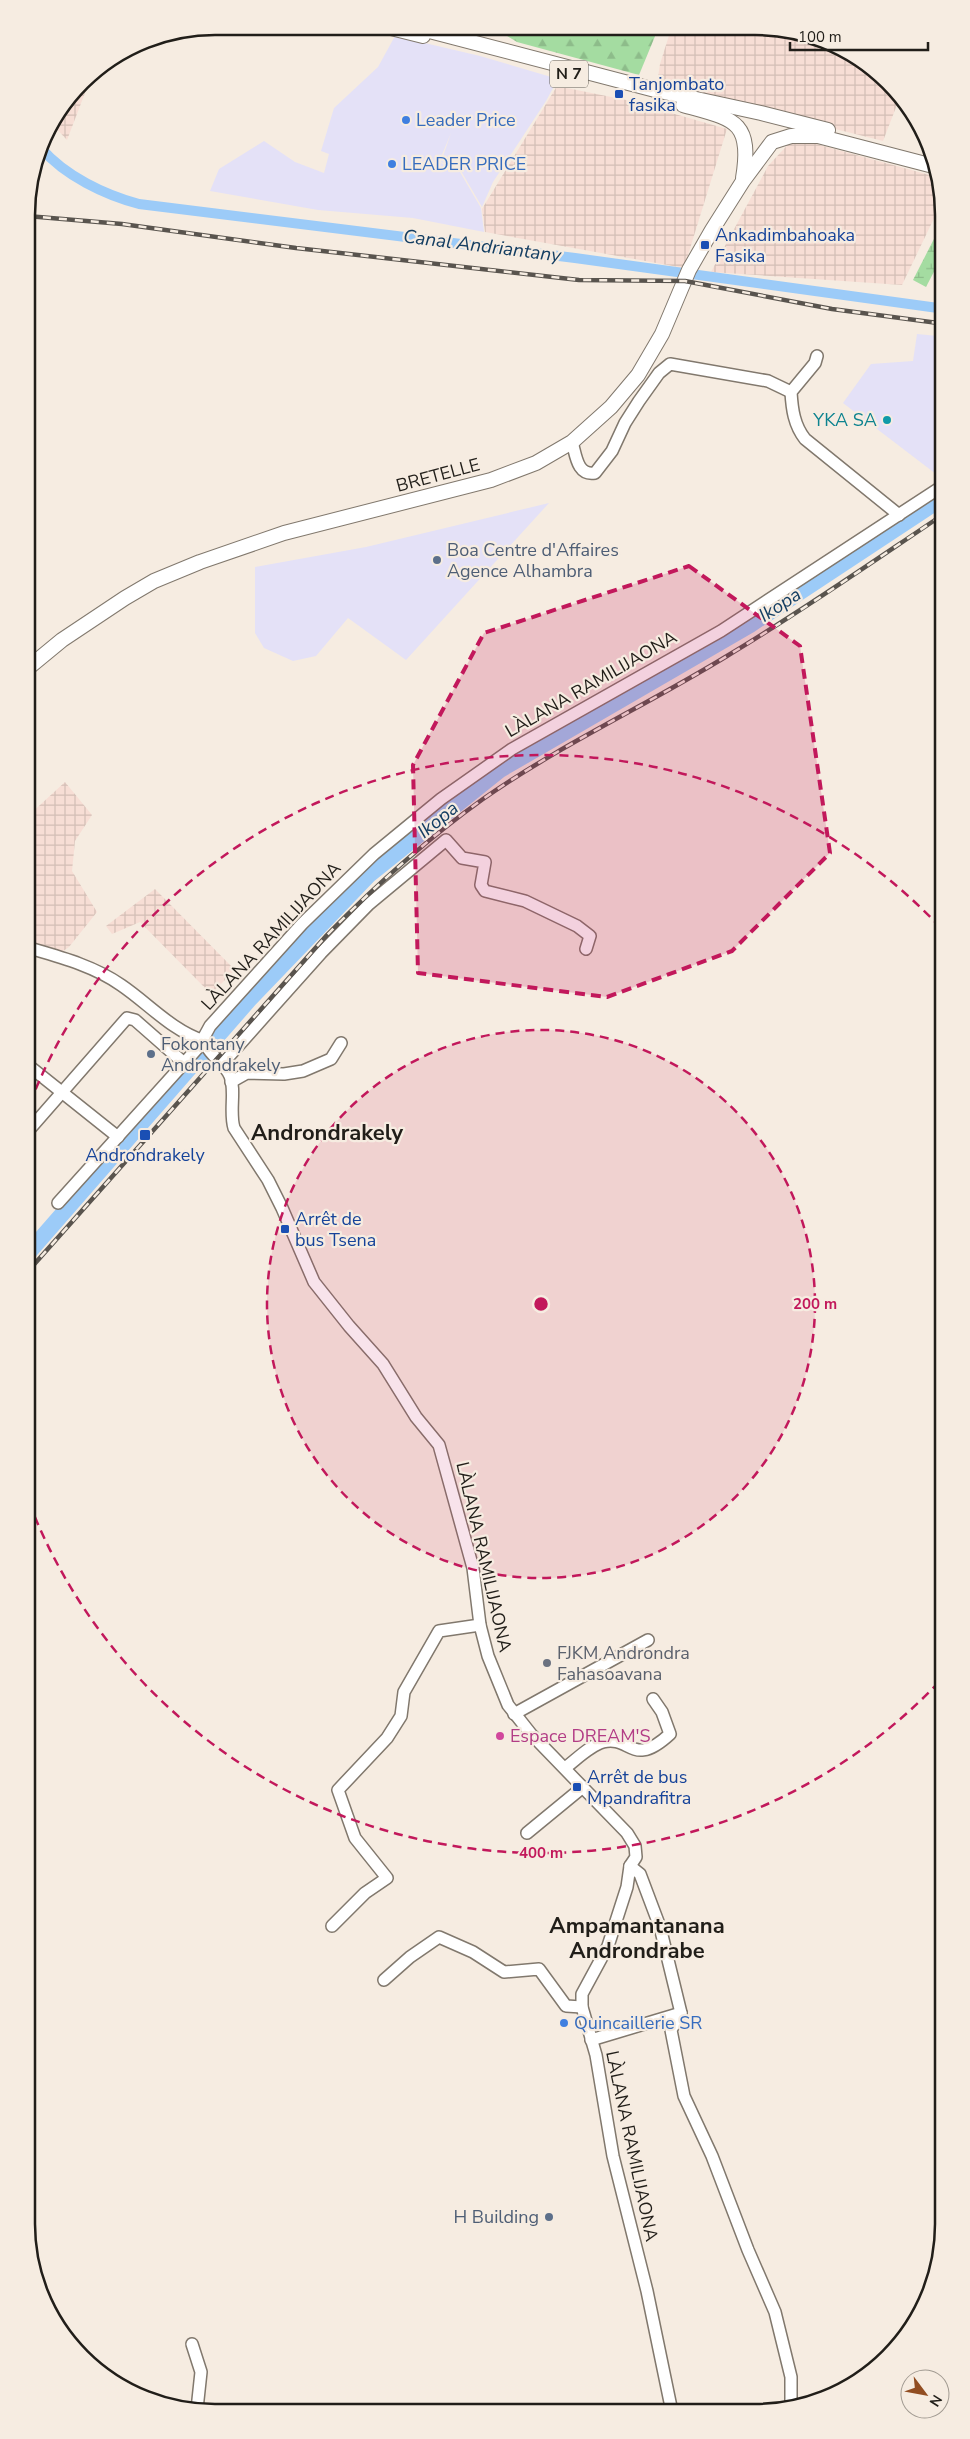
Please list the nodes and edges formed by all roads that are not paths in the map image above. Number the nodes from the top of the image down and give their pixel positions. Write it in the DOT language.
graph roads {
  1 [pos="417,35"];
  2 [pos="441,35"];
  3 [pos="764,114"];
  4 [pos="744,137"];
  5 [pos="770,144"];
  6 [pos="925,157"];
  7 [pos="928,165"];
  8 [pos="743,181"];
  9 [pos="817,356"];
  10 [pos="791,392"];
  11 [pos="572,442"];
  12 [pos="935,491"];
  13 [pos="899,514"];
  14 [pos="35,662"];
  15 [pos="586,949"];
  16 [pos="35,950"];
  17 [pos="205,1042"];
  18 [pos="341,1043"];
  19 [pos="218,1060"];
  20 [pos="184,1063"];
  21 [pos="35,1071"];
  22 [pos="231,1082"];
  23 [pos="62,1093"];
  24 [pos="35,1123"];
  25 [pos="118,1137"];
  26 [pos="58,1203"];
  27 [pos="480,1624"];
  28 [pos="648,1640"];
  29 [pos="653,1699"];
  30 [pos="514,1714"];
  31 [pos="565,1768"];
  32 [pos="583,1787"];
  33 [pos="527,1833"];
  34 [pos="630,1866"];
  35 [pos="332,1926"];
  36 [pos="384,1980"];
  37 [pos="582,2007"];
  38 [pos="681,2013"];
  39 [pos="591,2040"];
  40 [pos="192,2344"];
  41 [pos="791,2401"];
  42 [pos="198,2403"];
  43 [pos="670,2404"];
  1 -- 4 [label="main road, N 7"];
  2 -- 3 [label="main road, N 7"];
  3 -- 4 [label="main road"];
  3 -- 5 [label="main road"];
  3 -- 6 [label="main road, N 7"];
  4 -- 5 [label="main road"];
  4 -- 8 [label="main road"];
  5 -- 7 [label="main road"];
  5 -- 8 [label="main road, BRETELLE"];
  8 -- 11 [label="main road, BRETELLE"];
  9 -- 10 [label="street"];
  10 -- 11 [label="street"];
  10 -- 13 [label="street"];
  11 -- 14 [label="main road, BRETELLE"];
  12 -- 13 [label="street, LÀLANA RAMILIJAONA"];
  13 -- 17 [label="street, LÀLANA RAMILIJAONA"];
  15 -- 19 [label="street"];
  16 -- 17 [label="street"];
  17 -- 19 [label="street, LÀLANA RAMILIJAONA"];
  17 -- 20 [label="street"];
  18 -- 22 [label="street"];
  19 -- 22 [label="street, LÀLANA RAMILIJAONA"];
  20 -- 23 [label="street"];
  20 -- 25 [label="street"];
  21 -- 23 [label="street"];
  22 -- 27 [label="street, LÀLANA RAMILIJAONA"];
  23 -- 24 [label="street"];
  23 -- 25 [label="street"];
  25 -- 26 [label="street"];
  27 -- 30 [label="street, LÀLANA RAMILIJAONA"];
  27 -- 35 [label="street"];
  28 -- 30 [label="street"];
  29 -- 31 [label="street"];
  30 -- 31 [label="street, LÀLANA RAMILIJAONA"];
  31 -- 32 [label="street, LÀLANA RAMILIJAONA"];
  32 -- 33 [label="street"];
  32 -- 34 [label="street, LÀLANA RAMILIJAONA"];
  34 -- 37 [label="street, LÀLANA RAMILIJAONA"];
  34 -- 38 [label="street"];
  36 -- 37 [label="street"];
  37 -- 39 [label="street, LÀLANA RAMILIJAONA"];
  38 -- 39 [label="street"];
  38 -- 41 [label="street"];
  39 -- 43 [label="street, LÀLANA RAMILIJAONA"];
  40 -- 42 [label="street"];
}
